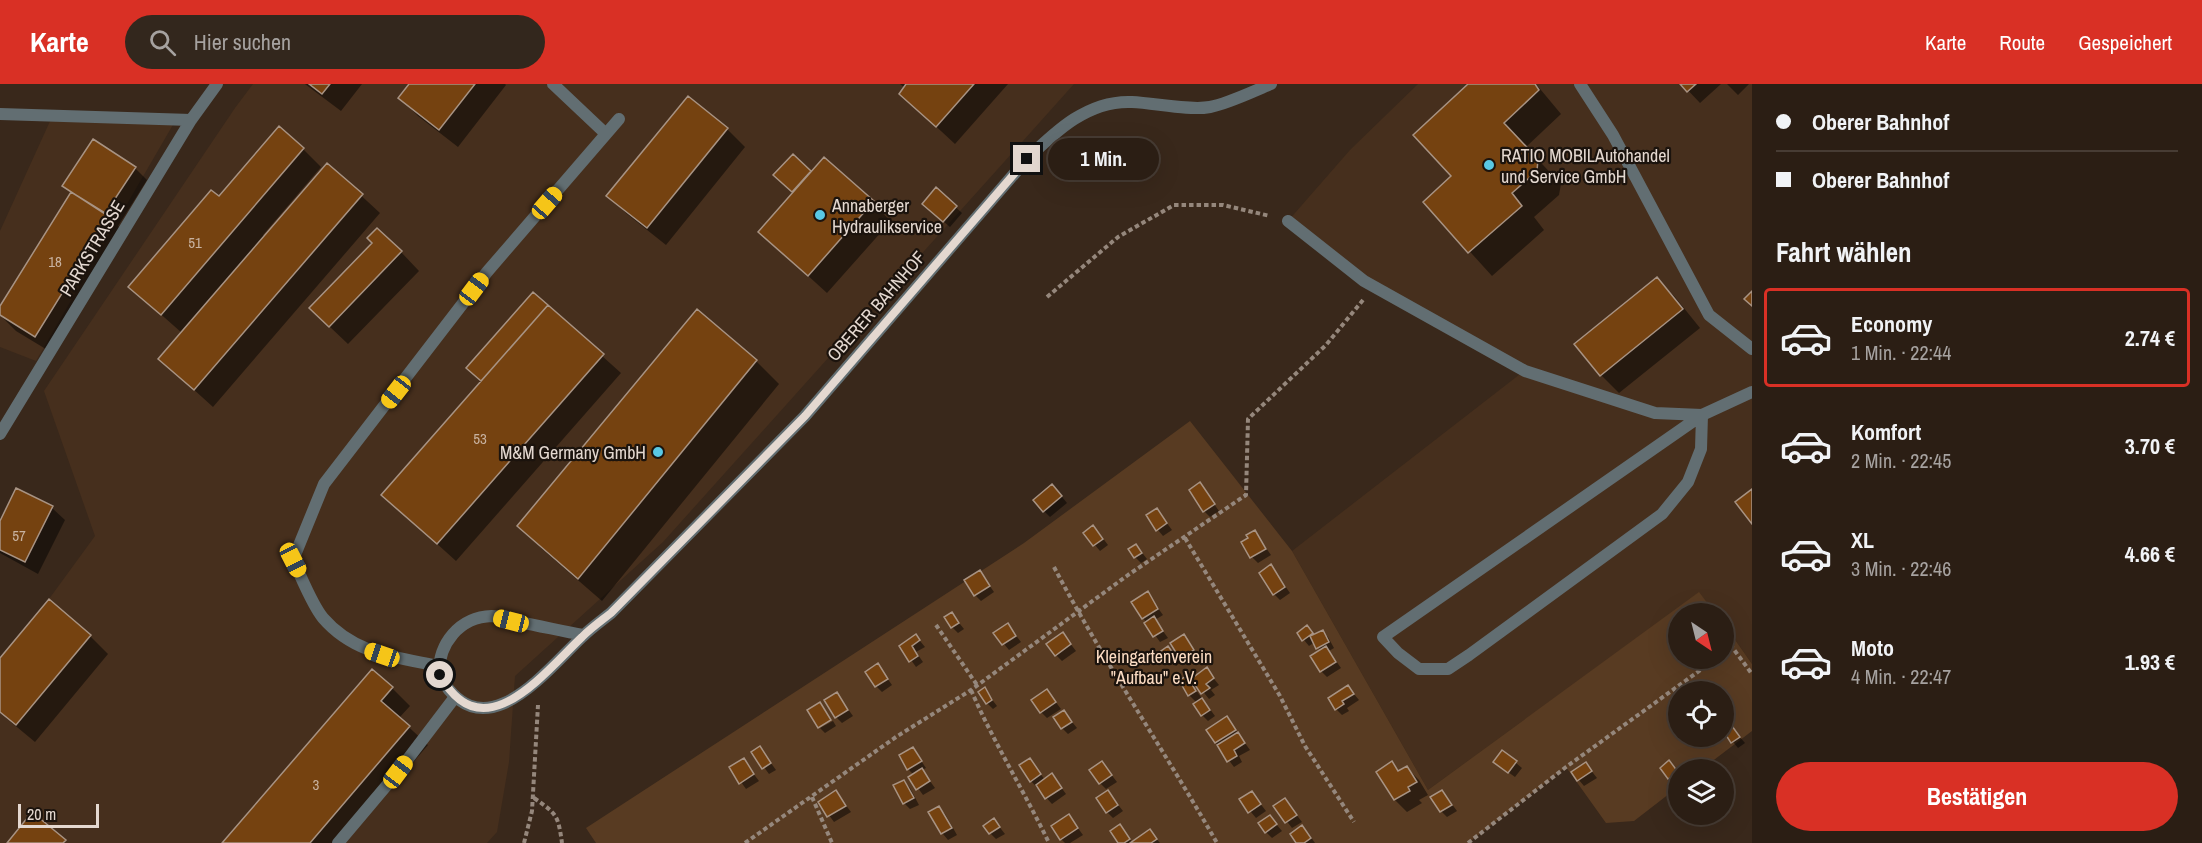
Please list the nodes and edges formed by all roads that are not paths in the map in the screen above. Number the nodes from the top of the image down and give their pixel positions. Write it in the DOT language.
graph roads {
  1 [pos="217,84"];
  2 [pos="553,84"];
  3 [pos="1271,84"];
  4 [pos="1580,84"];
  5 [pos="0,114"];
  6 [pos="619,119"];
  7 [pos="191,120"];
  8 [pos="606,134"];
  9 [pos="1288,221"];
  10 [pos="1752,350"];
  11 [pos="1752,392"];
  12 [pos="1702,415"];
  13 [pos="0,434"];
  14 [pos="583,635"];
  15 [pos="439,666"];
  16 [pos="454,697"];
  17 [pos="338,843"];
  1 -- 7 [label="street, PARKSTRASSE"];
  2 -- 8 [label="street"];
  3 -- 14 [label="street, OBERER BAHNHOF"];
  4 -- 10 [label="street"];
  5 -- 7 [label="street"];
  6 -- 8 [label="street"];
  7 -- 13 [label="street, PARKSTRASSE"];
  8 -- 15 [label="street"];
  9 -- 12 [label="street"];
  11 -- 12 [label="street"];
  12 -- 12 [label="street"];
  14 -- 15 [label="street"];
  14 -- 16 [label="street, OBERER BAHNHOF"];
  15 -- 16 [label="street"];
  16 -- 17 [label="street"];
}
